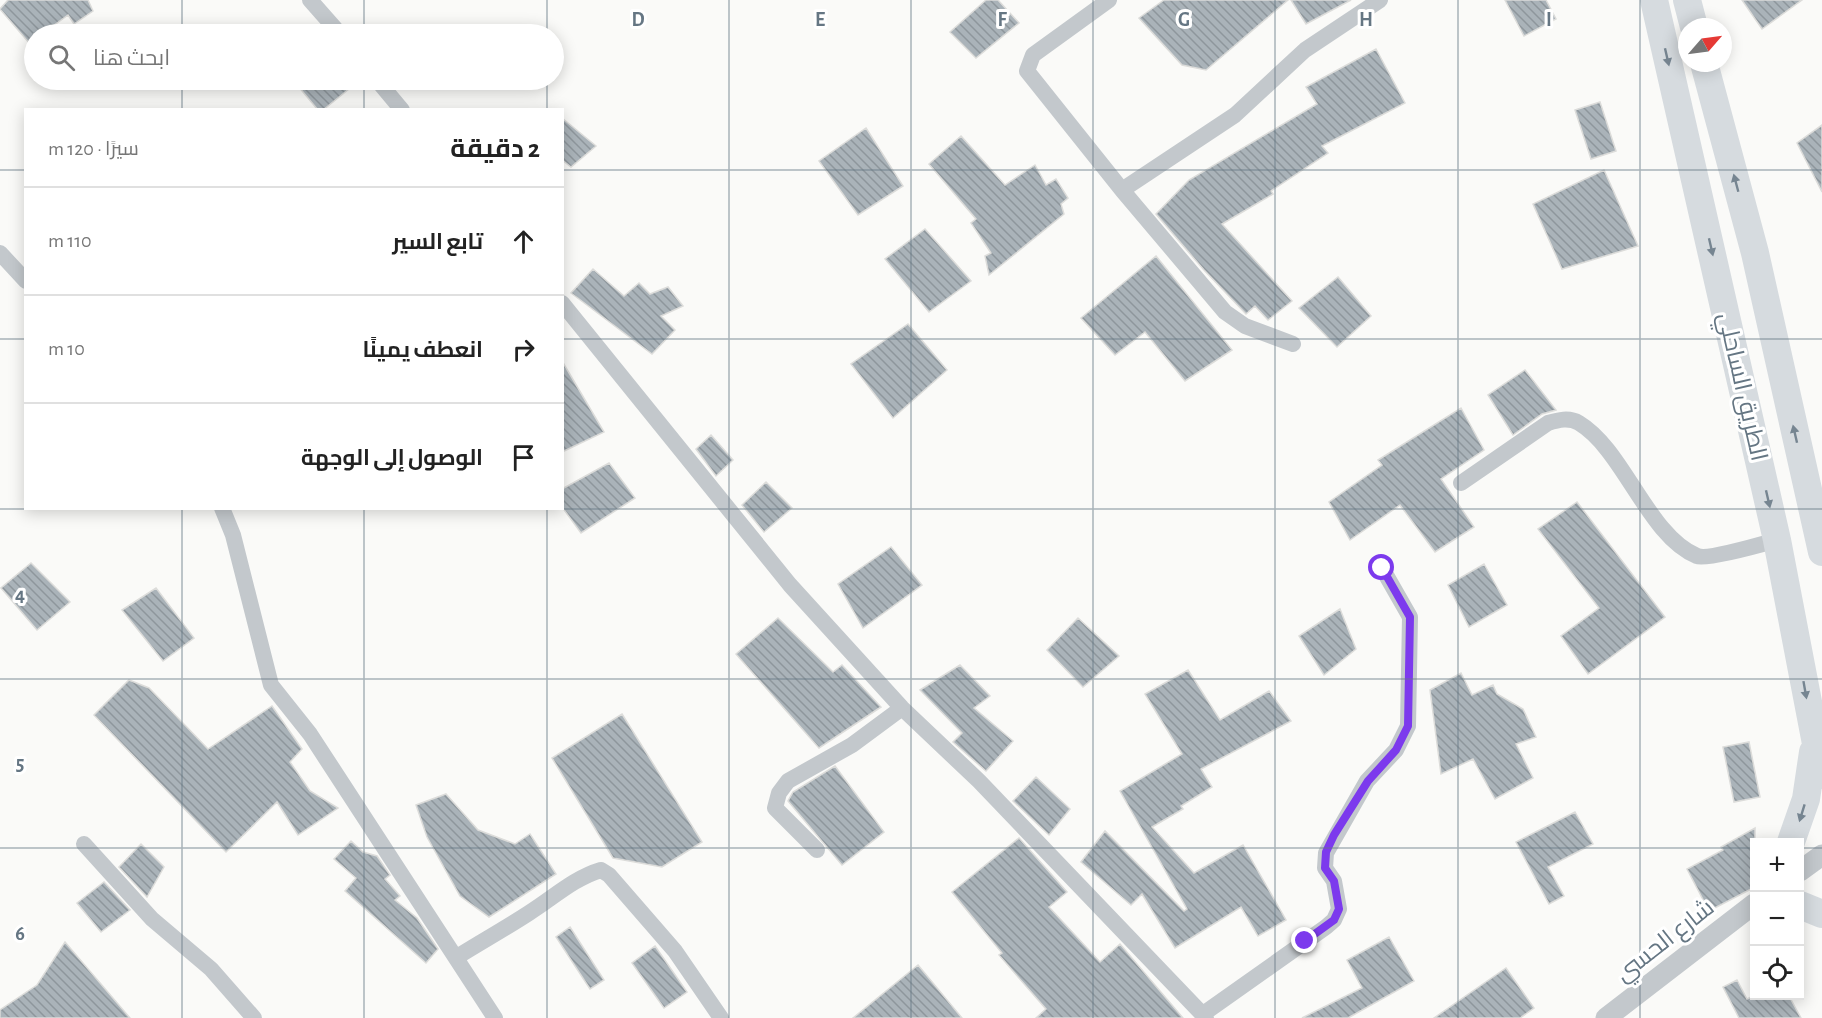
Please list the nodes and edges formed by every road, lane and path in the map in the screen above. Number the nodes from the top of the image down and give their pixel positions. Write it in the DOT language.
graph roads {
  1 [pos="310,0"];
  2 [pos="1109,0"];
  3 [pos="1380,0"];
  4 [pos="1654,0"];
  5 [pos="1687,0"];
  6 [pos="1692,18"];
  7 [pos="331,24"];
  8 [pos="1706,72"];
  9 [pos="385,90"];
  10 [pos="400,108"];
  11 [pos="1122,190"];
  12 [pos="0,253"];
  13 [pos="24,278"];
  14 [pos="564,305"];
  15 [pos="1293,344"];
  16 [pos="1461,483"];
  17 [pos="223,510"];
  18 [pos="1778,540"];
  19 [pos="1822,552"];
  20 [pos="1382,568"];
  21 [pos="902,708"];
  22 [pos="1814,741"];
  23 [pos="1822,775"];
  24 [pos="1793,838"];
  25 [pos="84,844"];
  26 [pos="817,850"];
  27 [pos="1822,855"];
  28 [pos="1804,868"];
  29 [pos="1750,907"];
  30 [pos="1804,907"];
  31 [pos="1822,914"];
  32 [pos="457,957"];
  33 [pos="1205,1016"];
  34 [pos="254,1018"];
  35 [pos="495,1018"];
  36 [pos="721,1018"];
  37 [pos="1606,1018"];
  1 -- 7 [label="street"];
  2 -- 11 [label="street"];
  3 -- 11 [label="street"];
  4 -- 18 [label="highway, الطريق الساحلي, one-way"];
  5 -- 6 [label="highway"];
  19 -- 8 [label="highway, الطريق الساحلي, one-way"];
  9 -- 10 [label="street"];
  11 -- 15 [label="street"];
  12 -- 13 [label="street"];
  14 -- 21 [label="street"];
  16 -- 18 [label="street"];
  17 -- 32 [label="street"];
  18 -- 22 [label="highway, الطريق الساحلي, one-way"];
  20 -- 33 [label="street"];
  21 -- 26 [label="street"];
  21 -- 33 [label="street"];
  22 -- 23 [label="highway, الطريق الساحلي"];
  22 -- 24 [label="highway, one-way"];
  25 -- 34 [label="street"];
  27 -- 28 [label="street"];
  29 -- 37 [label="street, شارع الحسي"];
  30 -- 31 [label="highway"];
  32 -- 35 [label="street"];
  32 -- 36 [label="street"];
}
